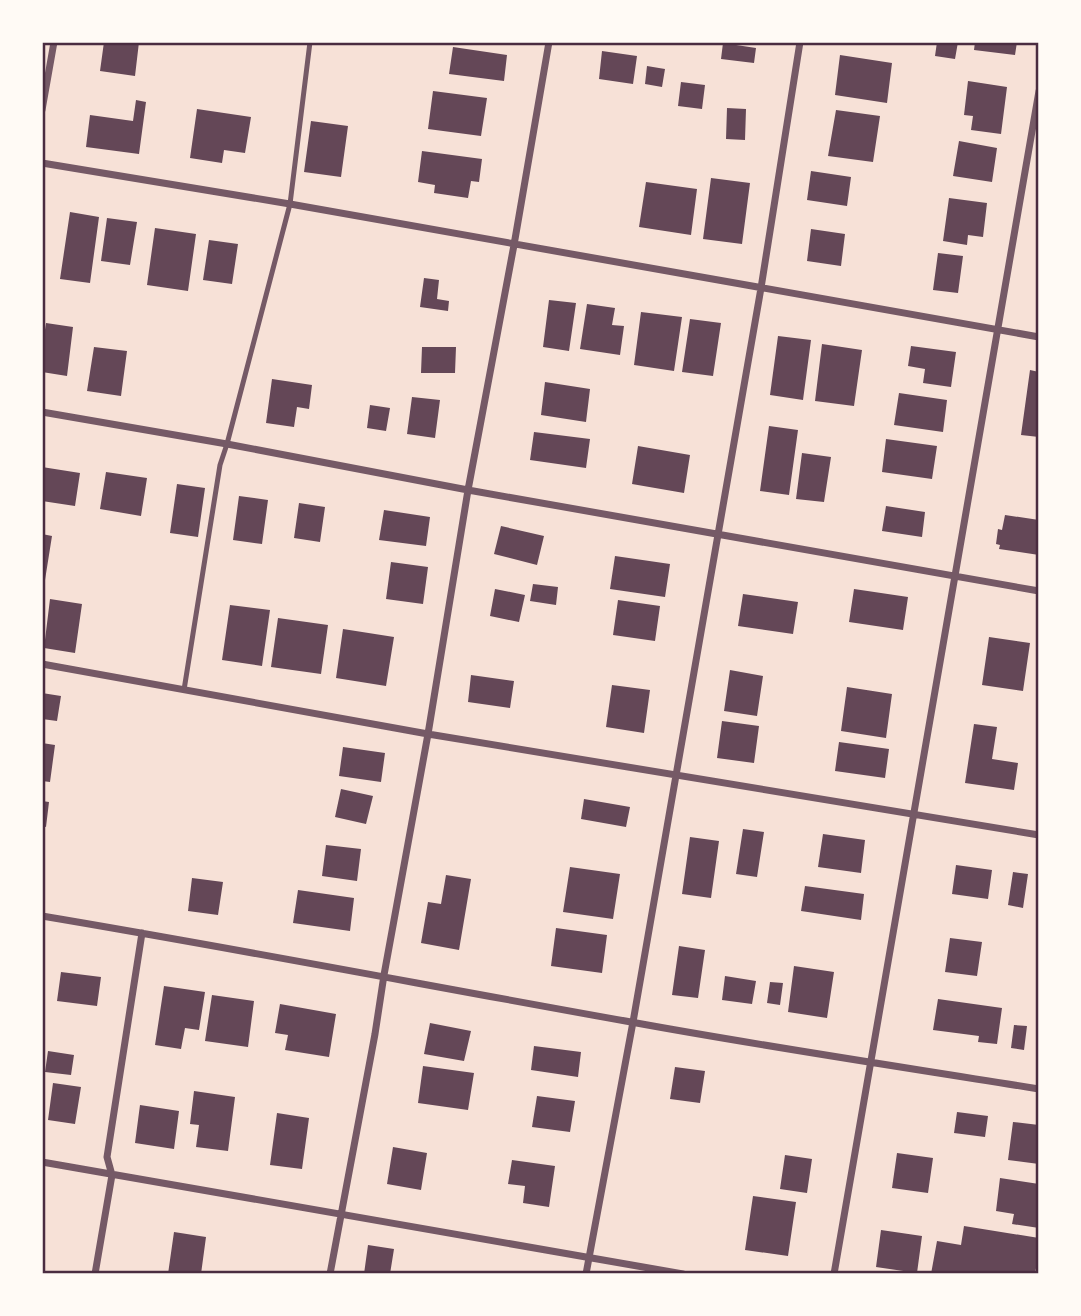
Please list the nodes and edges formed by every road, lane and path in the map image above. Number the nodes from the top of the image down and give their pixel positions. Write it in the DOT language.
graph roads {
  1 [pos="54,42"];
  2 [pos="310,42"];
  3 [pos="549,42"];
  4 [pos="800,42"];
  5 [pos="1039,91"];
  6 [pos="42,110"];
  7 [pos="42,163"];
  8 [pos="290,204"];
  9 [pos="514,245"];
  10 [pos="761,288"];
  11 [pos="998,329"];
  12 [pos="1039,337"];
  13 [pos="42,412"];
  14 [pos="228,444"];
  15 [pos="468,490"];
  16 [pos="717,534"];
  17 [pos="955,576"];
  18 [pos="1039,592"];
  19 [pos="42,664"];
  20 [pos="184,690"];
  21 [pos="428,734"];
  22 [pos="676,775"];
  23 [pos="914,814"];
  24 [pos="1039,835"];
  25 [pos="42,916"];
  26 [pos="142,933"];
  27 [pos="384,975"];
  28 [pos="633,1022"];
  29 [pos="870,1062"];
  30 [pos="1039,1088"];
  31 [pos="42,1162"];
  32 [pos="112,1175"];
  33 [pos="341,1213"];
  34 [pos="590,1257"];
  35 [pos="95,1274"];
  36 [pos="330,1274"];
  37 [pos="586,1274"];
  38 [pos="683,1274"];
  39 [pos="834,1274"];
  1 -- 6 [label="street"];
  2 -- 8 [label="lane"];
  3 -- 9 [label="street"];
  4 -- 10 [label="street"];
  5 -- 11 [label="street"];
  7 -- 8 [label="street"];
  8 -- 9 [label="street"];
  8 -- 14 [label="lane"];
  9 -- 10 [label="street"];
  9 -- 15 [label="street"];
  10 -- 11 [label="street"];
  10 -- 16 [label="street"];
  11 -- 12 [label="street"];
  11 -- 17 [label="street"];
  13 -- 14 [label="street"];
  14 -- 15 [label="street"];
  14 -- 20 [label="lane"];
  15 -- 16 [label="street"];
  15 -- 21 [label="street"];
  16 -- 17 [label="street"];
  16 -- 22 [label="street"];
  17 -- 18 [label="street"];
  17 -- 23 [label="street"];
  19 -- 20 [label="street"];
  20 -- 21 [label="street"];
  21 -- 22 [label="street"];
  21 -- 27 [label="street"];
  22 -- 23 [label="street"];
  22 -- 28 [label="street"];
  23 -- 24 [label="street"];
  23 -- 29 [label="street"];
  25 -- 26 [label="street"];
  26 -- 27 [label="street"];
  26 -- 32 [label="street"];
  27 -- 28 [label="street"];
  27 -- 33 [label="street"];
  28 -- 29 [label="street"];
  28 -- 34 [label="street"];
  29 -- 30 [label="street"];
  29 -- 39 [label="street"];
  31 -- 32 [label="street"];
  32 -- 33 [label="street"];
  32 -- 35 [label="street"];
  33 -- 34 [label="street"];
  33 -- 36 [label="street"];
  34 -- 37 [label="street"];
  34 -- 38 [label="street"];
}
